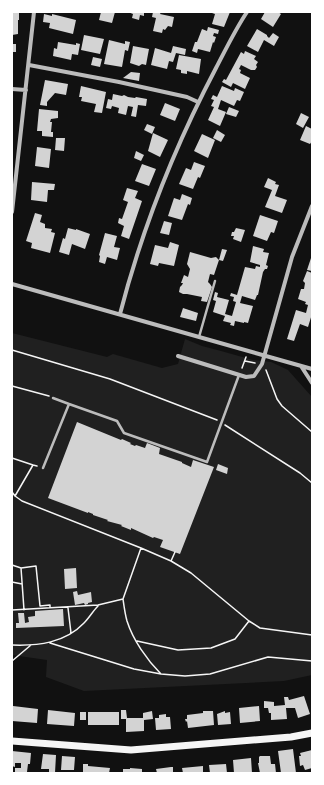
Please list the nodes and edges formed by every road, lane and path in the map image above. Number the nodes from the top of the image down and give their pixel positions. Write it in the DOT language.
graph roads {
  1 [pos="34,12"];
  2 [pos="247,12"];
  3 [pos="29,65"];
  4 [pos="12,89"];
  5 [pos="26,90"];
  6 [pos="198,102"];
  7 [pos="312,206"];
  8 [pos="12,212"];
  9 [pos="215,282"];
  10 [pos="12,284"];
  11 [pos="120,314"];
  12 [pos="199,337"];
  13 [pos="12,350"];
  14 [pos="264,355"];
  15 [pos="178,356"];
  16 [pos="245,361"];
  17 [pos="262,364"];
  18 [pos="301,366"];
  19 [pos="312,369"];
  20 [pos="240,375"];
  21 [pos="312,383"];
  22 [pos="12,386"];
  23 [pos="53,398"];
  24 [pos="69,404"];
  25 [pos="312,432"];
  26 [pos="12,458"];
  27 [pos="33,465"];
  28 [pos="43,468"];
  29 [pos="312,483"];
  30 [pos="12,492"];
  31 [pos="15,496"];
  32 [pos="141,548"];
  33 [pos="174,552"];
  34 [pos="171,561"];
  35 [pos="12,565"];
  36 [pos="21,568"];
  37 [pos="12,582"];
  38 [pos="22,584"];
  39 [pos="123,599"];
  40 [pos="98,605"];
  41 [pos="50,608"];
  42 [pos="68,608"];
  43 [pos="12,610"];
  44 [pos="24,610"];
  45 [pos="250,621"];
  46 [pos="71,633"];
  47 [pos="312,635"];
  48 [pos="136,641"];
  49 [pos="50,643"];
  50 [pos="12,645"];
  51 [pos="31,645"];
  52 [pos="12,661"];
  53 [pos="312,661"];
  54 [pos="161,674"];
  55 [pos="312,733"];
  56 [pos="12,741"];
  1 -- 3 [label="street"];
  2 -- 6 [label="street"];
  3 -- 5 [label="street"];
  3 -- 6 [label="street"];
  4 -- 5 [label="street"];
  5 -- 8 [label="street"];
  6 -- 11 [label="street"];
  7 -- 14 [label="street"];
  9 -- 12 [label="lane"];
  10 -- 11 [label="street"];
  11 -- 12 [label="street"];
  12 -- 14 [label="street"];
  13 -- 29 [label="path"];
  14 -- 17 [label="street"];
  14 -- 18 [label="street"];
  15 -- 20 [label="street"];
  16 -- 20 [label="path"];
  17 -- 20 [label="street"];
  17 -- 25 [label="path"];
  18 -- 19 [label="street"];
  18 -- 21 [label="street"];
  20 -- 24 [label="lane"];
  22 -- 23 [label="path"];
  23 -- 24 [label="lane"];
  24 -- 28 [label="lane"];
  26 -- 27 [label="path"];
  27 -- 28 [label="path"];
  27 -- 31 [label="path"];
  30 -- 31 [label="path"];
  31 -- 32 [label="path"];
  32 -- 34 [label="path"];
  32 -- 39 [label="path"];
  33 -- 34 [label="path"];
  34 -- 45 [label="path"];
  35 -- 36 [label="path"];
  36 -- 38 [label="path"];
  36 -- 41 [label="path"];
  37 -- 38 [label="path"];
  38 -- 44 [label="path"];
  39 -- 40 [label="path"];
  39 -- 48 [label="path"];
  40 -- 42 [label="path"];
  40 -- 46 [label="path"];
  41 -- 42 [label="path"];
  41 -- 44 [label="path"];
  42 -- 46 [label="path"];
  43 -- 44 [label="path"];
  45 -- 47 [label="path"];
  45 -- 48 [label="path"];
  46 -- 49 [label="path"];
  48 -- 54 [label="path"];
  49 -- 51 [label="path"];
  49 -- 54 [label="path"];
  50 -- 51 [label="path"];
  51 -- 52 [label="path"];
  53 -- 54 [label="path"];
  55 -- 56 [label="main road"];
}
